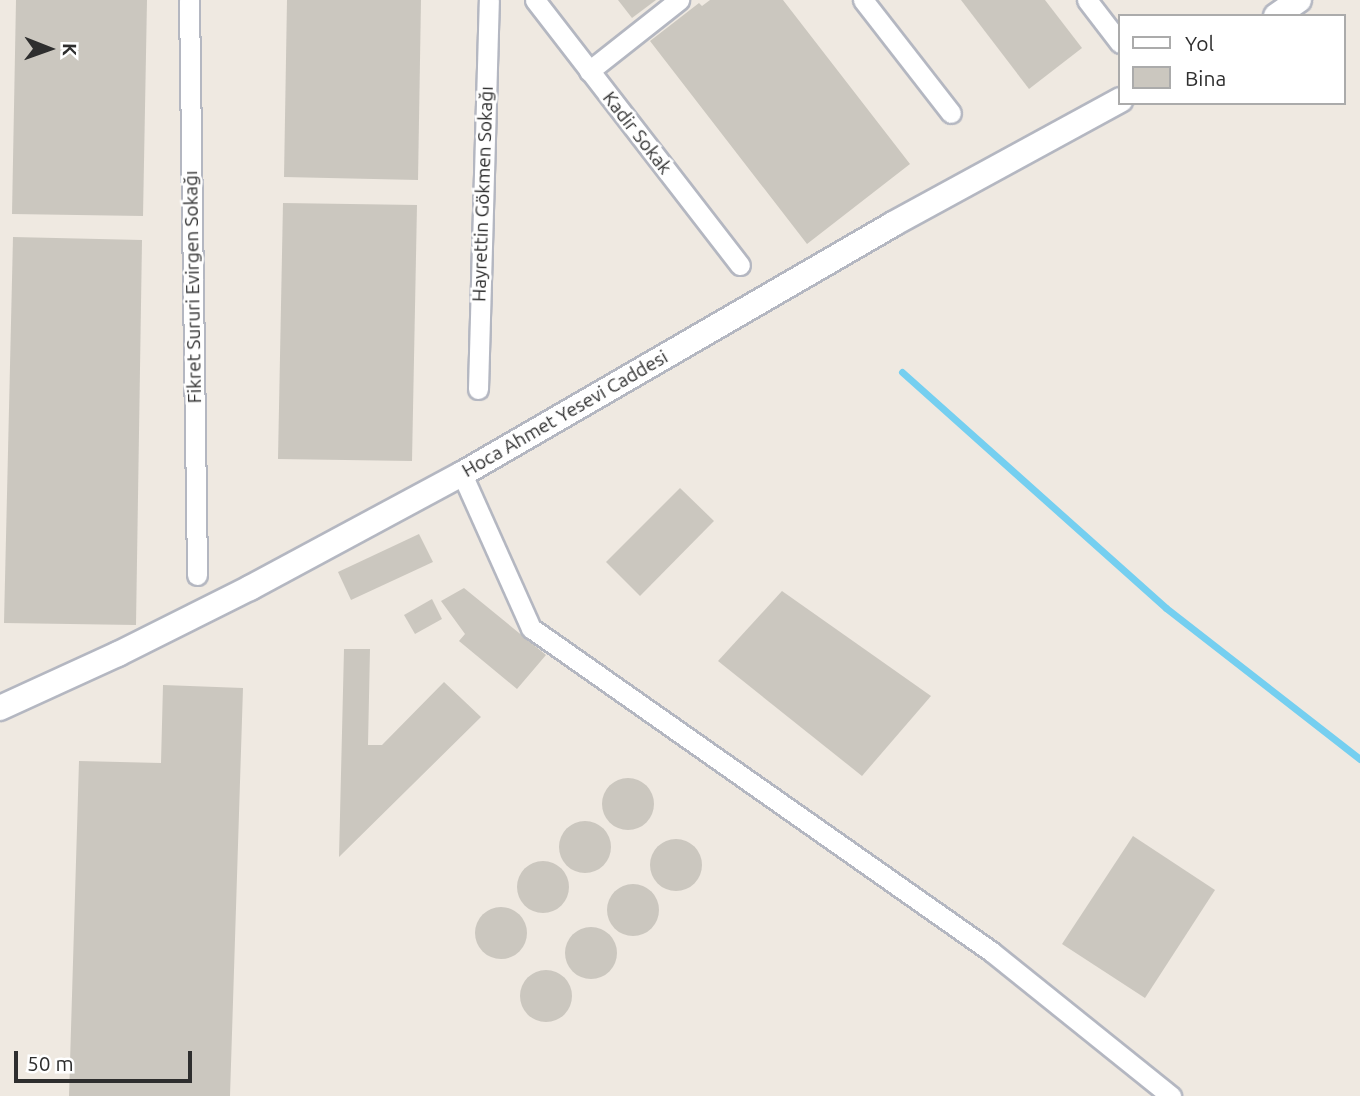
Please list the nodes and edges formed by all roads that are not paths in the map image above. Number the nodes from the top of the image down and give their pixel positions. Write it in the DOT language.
graph roads {
  1 [pos="189,0"];
  2 [pos="489,0"];
  3 [pos="535,0"];
  4 [pos="679,0"];
  5 [pos="863,0"];
  6 [pos="1087,0"];
  7 [pos="1298,0"];
  8 [pos="1279,14"];
  9 [pos="1118,40"];
  10 [pos="589,71"];
  11 [pos="1118,101"];
  12 [pos="951,113"];
  13 [pos="740,265"];
  14 [pos="478,389"];
  15 [pos="462,474"];
  16 [pos="197,575"];
  17 [pos="0,708"];
  18 [pos="1171,1096"];
  1 -- 16 [label="street, Fikret Sururi Evirgen Sokağı"];
  2 -- 14 [label="street, Hayrettin Gökmen Sokağı"];
  3 -- 10 [label="street, Kadir Sokak"];
  4 -- 10 [label="street"];
  5 -- 12 [label="street"];
  6 -- 9 [label="street"];
  7 -- 8 [label="street"];
  10 -- 13 [label="street, Kadir Sokak"];
  11 -- 15 [label="street, Hoca Ahmet Yesevi Caddesi"];
  15 -- 17 [label="street, Hoca Ahmet Yesevi Caddesi"];
  15 -- 18 [label="street"];
}
